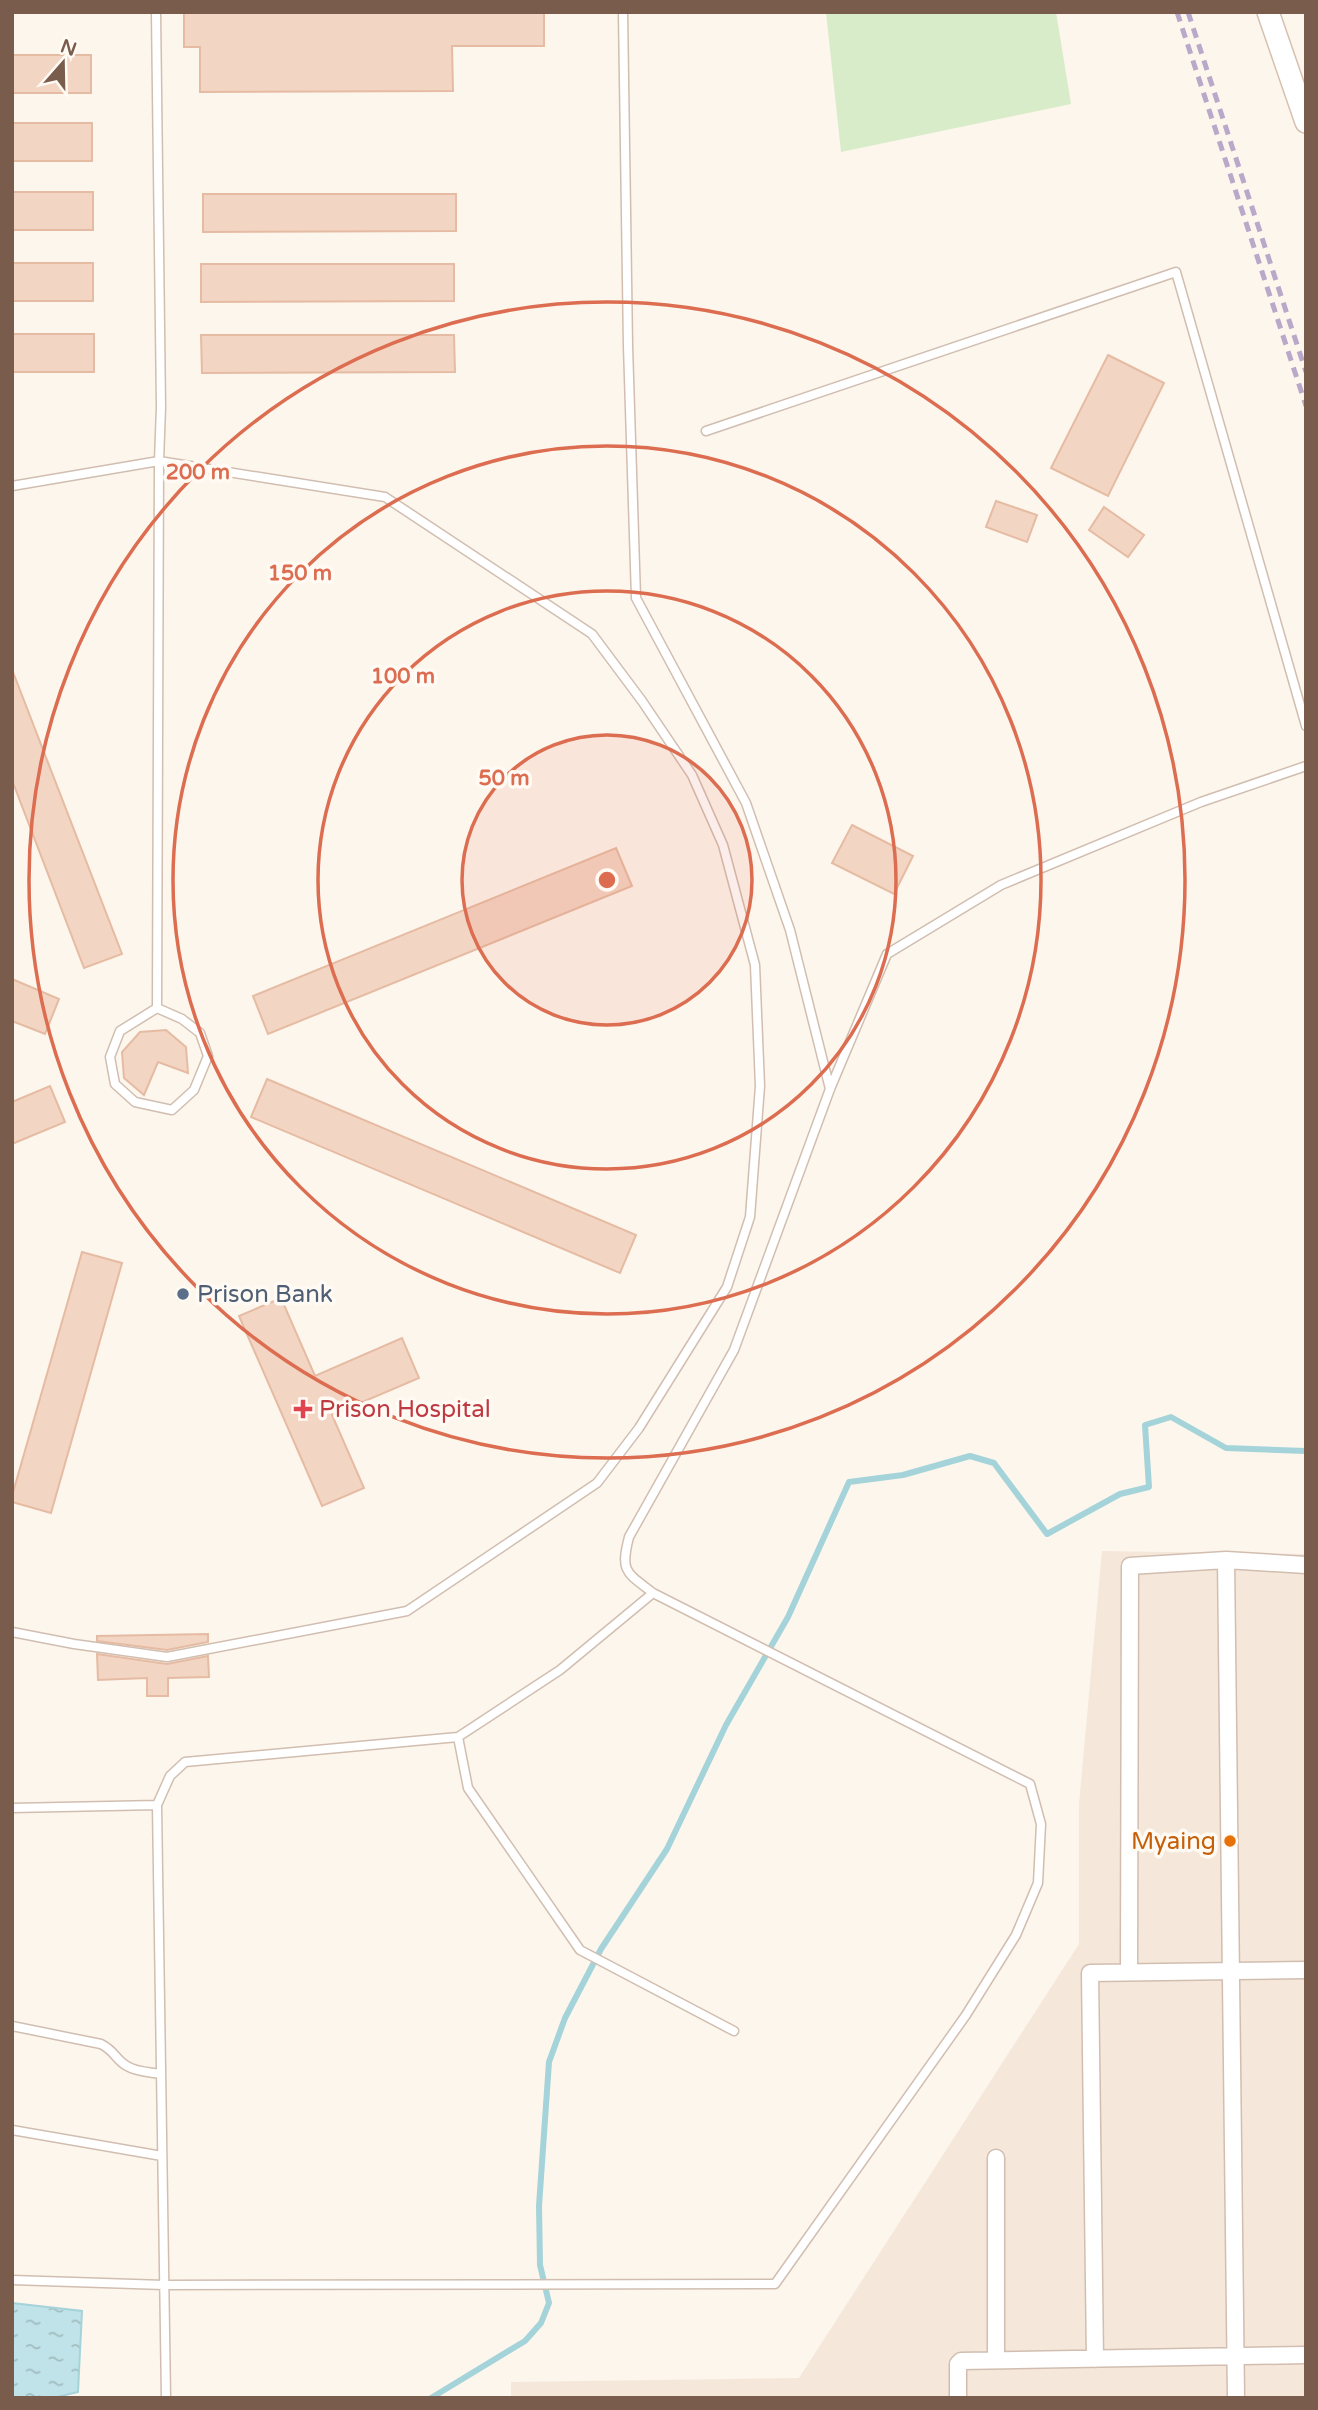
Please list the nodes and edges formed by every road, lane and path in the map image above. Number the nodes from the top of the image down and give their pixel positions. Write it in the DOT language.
graph roads {
  1 [pos="156,12"];
  2 [pos="623,12"];
  3 [pos="1268,12"];
  4 [pos="1306,122"];
  5 [pos="706,431"];
  6 [pos="159,461"];
  7 [pos="12,486"];
  8 [pos="1306,726"];
  9 [pos="1306,766"];
  10 [pos="157,1008"];
  11 [pos="830,1089"];
  12 [pos="1226,1560"];
  13 [pos="1306,1566"];
  14 [pos="653,1593"];
  15 [pos="12,1632"];
  16 [pos="458,1737"];
  17 [pos="157,1805"];
  18 [pos="12,1808"];
  19 [pos="1231,1970"];
  20 [pos="1306,1970"];
  21 [pos="1129,1972"];
  22 [pos="12,2026"];
  23 [pos="734,2031"];
  24 [pos="161,2074"];
  25 [pos="12,2130"];
  26 [pos="162,2156"];
  27 [pos="996,2158"];
  28 [pos="12,2280"];
  29 [pos="164,2285"];
  30 [pos="1306,2355"];
  31 [pos="1235,2356"];
  32 [pos="1095,2359"];
  33 [pos="996,2360"];
  34 [pos="166,2398"];
  35 [pos="958,2398"];
  36 [pos="1236,2398"];
  1 -- 6 [label="lane"];
  2 -- 11 [label="lane"];
  3 -- 4 [label="main road"];
  5 -- 8 [label="lane"];
  6 -- 7 [label="lane"];
  6 -- 10 [label="lane"];
  6 -- 15 [label="lane"];
  9 -- 11 [label="lane"];
  10 -- 10 [label="lane"];
  11 -- 14 [label="lane"];
  12 -- 13 [label="street"];
  12 -- 19 [label="street"];
  12 -- 21 [label="street"];
  14 -- 16 [label="lane"];
  14 -- 29 [label="lane"];
  16 -- 17 [label="lane"];
  16 -- 23 [label="lane"];
  17 -- 18 [label="lane"];
  17 -- 24 [label="lane"];
  19 -- 20 [label="street"];
  19 -- 21 [label="street"];
  19 -- 31 [label="street"];
  21 -- 32 [label="street"];
  22 -- 24 [label="lane"];
  24 -- 26 [label="lane"];
  25 -- 26 [label="lane"];
  26 -- 29 [label="lane"];
  27 -- 33 [label="street"];
  28 -- 29 [label="lane"];
  29 -- 34 [label="lane"];
  30 -- 31 [label="street"];
  31 -- 32 [label="street"];
  31 -- 36 [label="street"];
  32 -- 33 [label="street"];
  33 -- 35 [label="street"];
}
